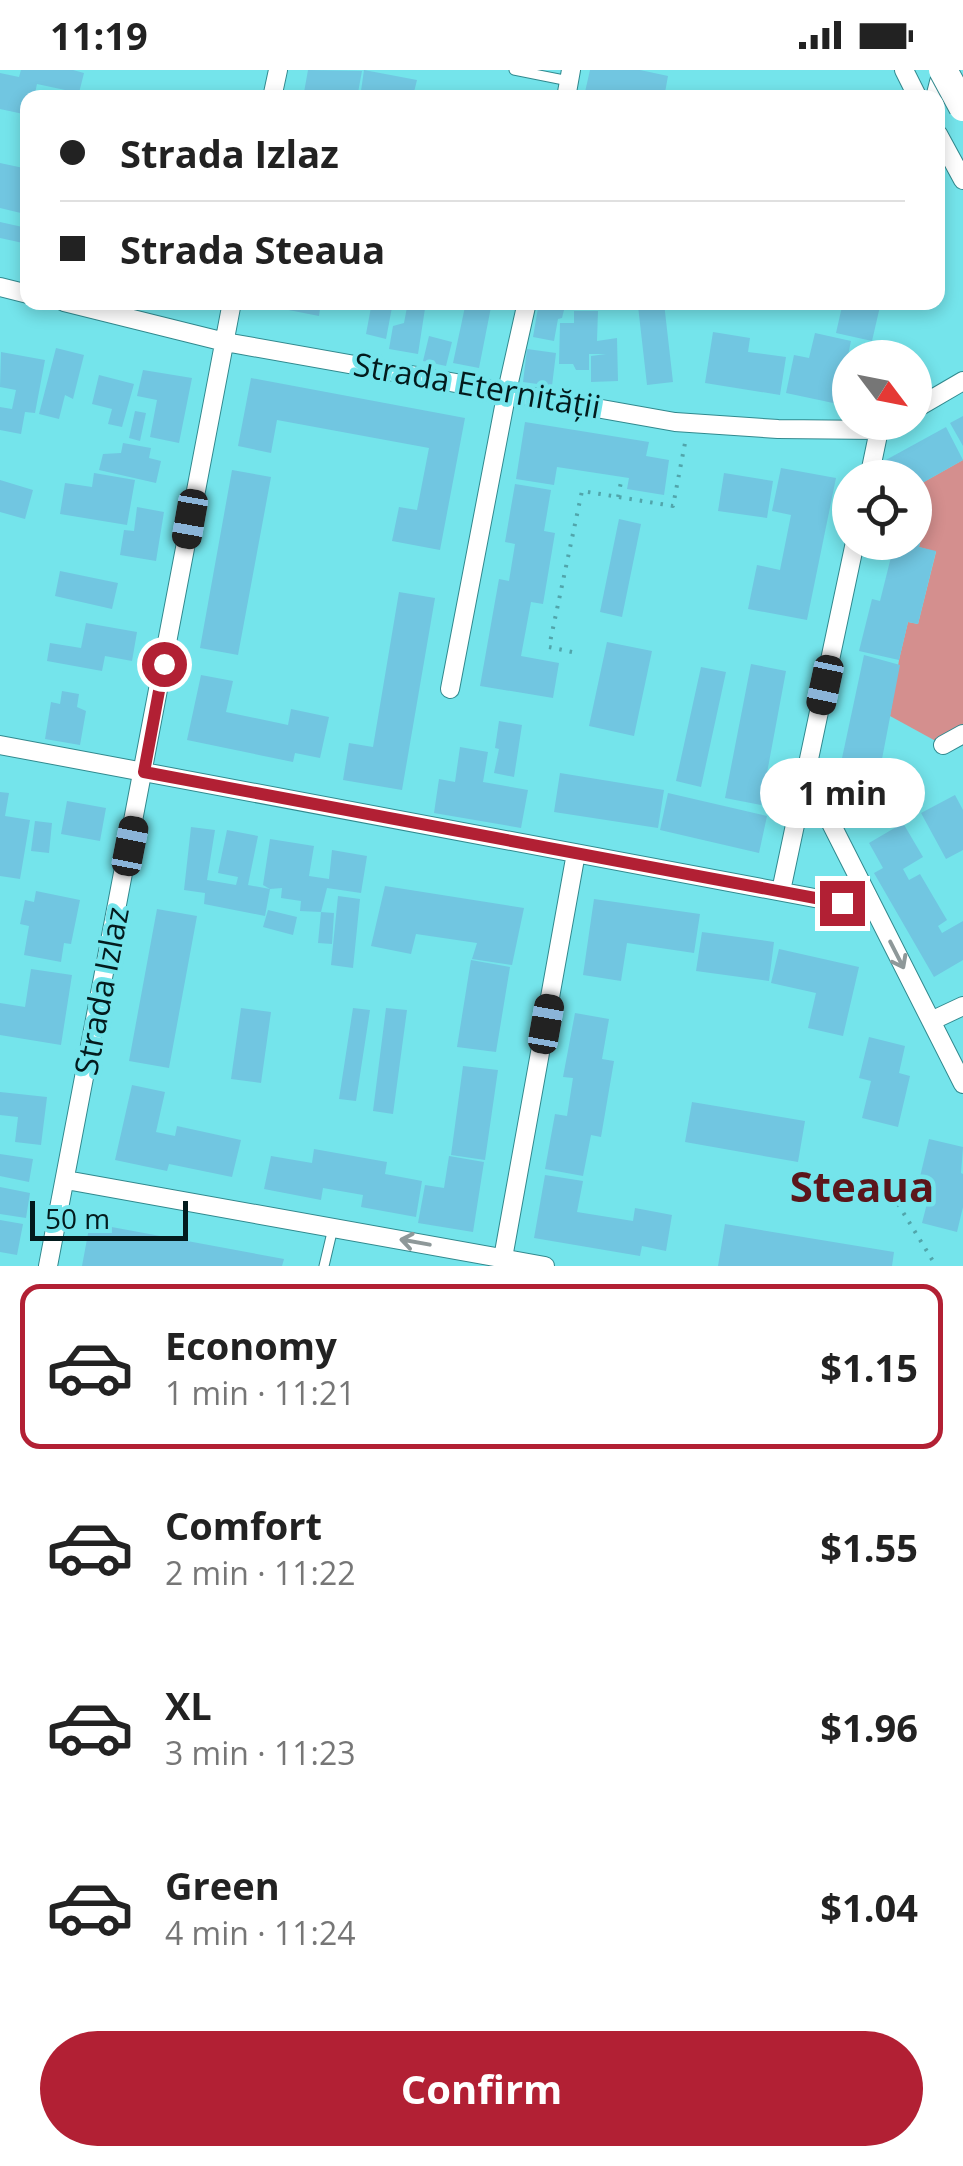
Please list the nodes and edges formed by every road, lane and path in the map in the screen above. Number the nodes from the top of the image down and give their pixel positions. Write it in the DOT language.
graph roads {
  1 [pos="514,70"];
  2 [pos="946,70"];
  3 [pos="568,83"];
  4 [pos="963,107"];
  5 [pos="945,147"];
  6 [pos="963,180"];
  7 [pos="96,310"];
  8 [pos="231,310"];
  9 [pos="525,310"];
  10 [pos="225,342"];
  11 [pos="963,380"];
  12 [pos="506,391"];
  13 [pos="932,399"];
  14 [pos="689,423"];
  15 [pos="832,428"];
  16 [pos="622,478"];
  17 [pos="618,497"];
  18 [pos="851,560"];
  19 [pos="572,652"];
  20 [pos="450,690"];
  21 [pos="963,734"];
  22 [pos="0,745"];
  23 [pos="943,745"];
  24 [pos="144,772"];
  25 [pos="806,774"];
  26 [pos="576,853"];
  27 [pos="781,892"];
  28 [pos="873,909"];
  29 [pos="963,1006"];
  30 [pos="931,1021"];
  31 [pos="963,1084"];
  32 [pos="66,1180"];
  33 [pos="898,1204"];
  34 [pos="333,1228"];
  35 [pos="503,1258"];
  36 [pos="48,1266"];
  37 [pos="324,1266"];
  38 [pos="546,1266"];
  39 [pos="936,1266"];
  1 -- 3 [label="lane"];
  2 -- 4 [label="main road, bridge"];
  5 -- 6 [label="street"];
  7 -- 10 [label="street, Strada Eternității"];
  8 -- 10 [label="street, Strada Izlaz"];
  9 -- 12 [label="street"];
  10 -- 12 [label="street, Strada Eternității"];
  10 -- 24 [label="street, Strada Izlaz"];
  11 -- 13 [label="street"];
  12 -- 14 [label="street, Strada Eternității"];
  12 -- 20 [label="street"];
  14 -- 15 [label="street, Strada Eternității"];
  14 -- 17 [label="path"];
  16 -- 17 [label="path"];
  17 -- 19 [label="path"];
  18 -- 25 [label="street"];
  21 -- 23 [label="street"];
  22 -- 24 [label="street"];
  24 -- 26 [label="street"];
  24 -- 32 [label="street, Strada Izlaz"];
  25 -- 27 [label="street"];
  25 -- 28 [label="street"];
  26 -- 27 [label="street"];
  26 -- 35 [label="street"];
  27 -- 28 [label="street"];
  28 -- 30 [label="street, one-way"];
  29 -- 30 [label="street"];
  30 -- 31 [label="street"];
  32 -- 34 [label="street"];
  32 -- 36 [label="street, Strada Izlaz"];
  33 -- 39 [label="path"];
  35 -- 34 [label="street, one-way"];
  34 -- 37 [label="lane"];
  35 -- 38 [label="street"];
}
